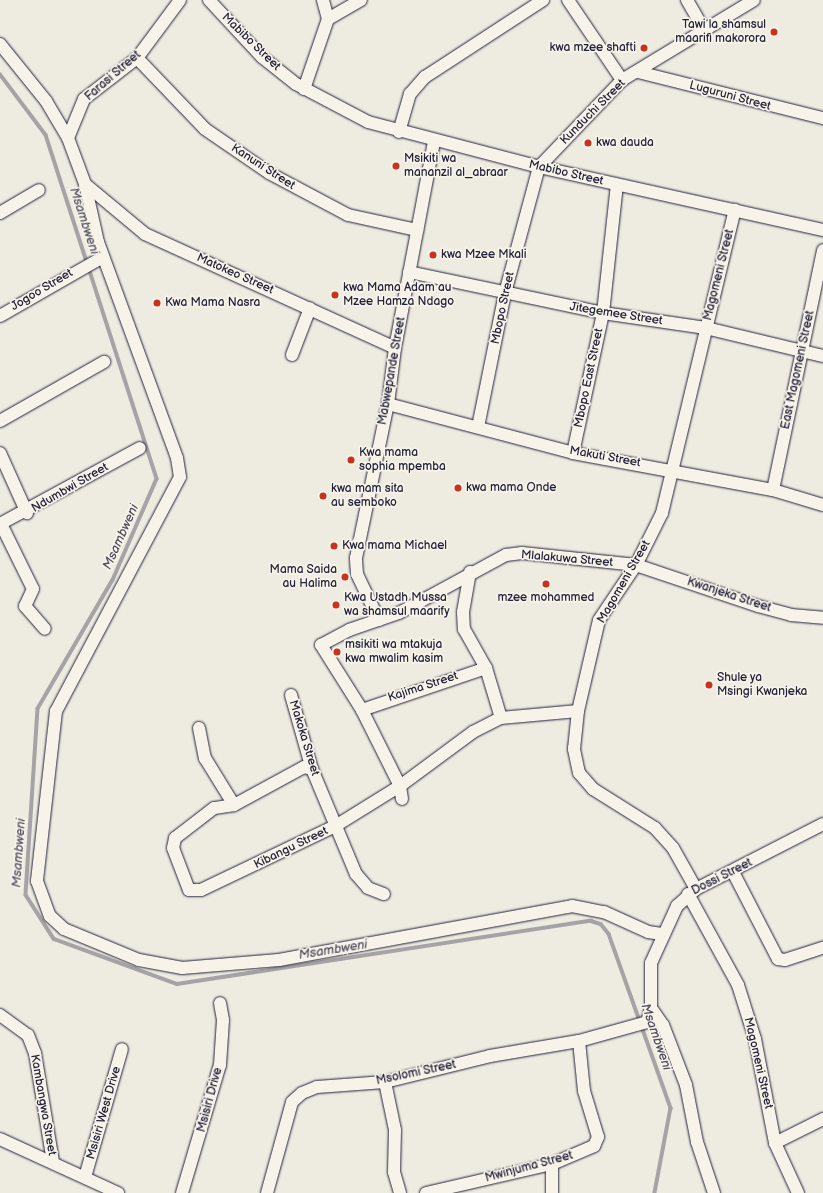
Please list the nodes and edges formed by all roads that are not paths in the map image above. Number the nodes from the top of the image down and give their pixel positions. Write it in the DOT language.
graph roads {
  1 [pos="180,0"];
  2 [pos="209,0"];
  3 [pos="323,0"];
  4 [pos="361,0"];
  5 [pos="543,0"];
  6 [pos="568,0"];
  7 [pos="687,0"];
  8 [pos="754,0"];
  9 [pos="328,19"];
  10 [pos="704,31"];
  11 [pos="0,44"];
  12 [pos="137,58"];
  13 [pos="638,72"];
  14 [pos="622,80"];
  15 [pos="304,89"];
  16 [pos="823,118"];
  17 [pos="400,132"];
  18 [pos="68,138"];
  19 [pos="434,141"];
  20 [pos="539,167"];
  21 [pos="85,184"];
  22 [pos="617,185"];
  23 [pos="39,190"];
  24 [pos="735,210"];
  25 [pos="0,213"];
  26 [pos="417,230"];
  27 [pos="823,230"];
  28 [pos="823,250"];
  29 [pos="94,260"];
  30 [pos="409,272"];
  31 [pos="505,293"];
  32 [pos="310,308"];
  33 [pos="602,313"];
  34 [pos="0,316"];
  35 [pos="706,328"];
  36 [pos="395,348"];
  37 [pos="802,351"];
  38 [pos="292,355"];
  39 [pos="823,356"];
  40 [pos="104,362"];
  41 [pos="388,404"];
  42 [pos="0,421"];
  43 [pos="478,427"];
  44 [pos="140,448"];
  45 [pos="0,453"];
  46 [pos="573,453"];
  47 [pos="674,469"];
  48 [pos="772,490"];
  49 [pos="823,505"];
  50 [pos="27,513"];
  51 [pos="0,524"];
  52 [pos="636,566"];
  53 [pos="470,572"];
  54 [pos="823,618"];
  55 [pos="379,620"];
  56 [pos="45,630"];
  57 [pos="486,668"];
  58 [pos="291,695"];
  59 [pos="362,710"];
  60 [pos="578,711"];
  61 [pos="501,718"];
  62 [pos="198,728"];
  63 [pos="312,769"];
  64 [pos="400,786"];
  65 [pos="402,799"];
  66 [pos="234,805"];
  67 [pos="823,824"];
  68 [pos="338,825"];
  69 [pos="733,872"];
  70 [pos="692,892"];
  71 [pos="384,894"];
  72 [pos="662,934"];
  73 [pos="823,948"];
  74 [pos="220,1004"];
  75 [pos="651,1008"];
  76 [pos="0,1015"];
  77 [pos="647,1022"];
  78 [pos="579,1041"];
  79 [pos="122,1049"];
  80 [pos="385,1082"];
  81 [pos="823,1119"];
  82 [pos="0,1139"];
  83 [pos="775,1142"];
  84 [pos="54,1162"];
  85 [pos="552,1164"];
  86 [pos="89,1179"];
  87 [pos="90,1193"];
  88 [pos="118,1193"];
  89 [pos="182,1193"];
  90 [pos="267,1193"];
  91 [pos="400,1193"];
  92 [pos="426,1193"];
  93 [pos="552,1193"];
  94 [pos="714,1193"];
  95 [pos="798,1193"];
  1 -- 12 [label="street, Farasi Street"];
  2 -- 15 [label="street, Mabibo Street"];
  3 -- 9 [label="street"];
  4 -- 9 [label="street"];
  5 -- 17 [label="street"];
  6 -- 14 [label="street"];
  7 -- 10 [label="street"];
  8 -- 10 [label="street, Kunduchi Street"];
  9 -- 15 [label="street"];
  10 -- 13 [label="street, Kunduchi Street"];
  11 -- 18 [label="street"];
  12 -- 18 [label="street, Farasi Street"];
  12 -- 26 [label="street, Kanuni Street"];
  13 -- 14 [label="street, Kunduchi Street"];
  13 -- 16 [label="street, Luguruni Street"];
  14 -- 20 [label="street, Kunduchi Street"];
  15 -- 17 [label="street, Mabibo Street"];
  17 -- 19 [label="street, Mabibo Street"];
  18 -- 21 [label="street"];
  19 -- 20 [label="street, Mabibo Street"];
  19 -- 26 [label="street, Mabwepande Street"];
  20 -- 22 [label="street, Mabibo Street"];
  20 -- 31 [label="street, Mbopo Street"];
  21 -- 29 [label="street"];
  21 -- 32 [label="street, Matokeo Street"];
  22 -- 24 [label="street, Mabibo Street"];
  22 -- 33 [label="street, Mbopo East Street"];
  23 -- 25 [label="street"];
  24 -- 27 [label="street, Mabibo Street"];
  24 -- 35 [label="street, Magomeni Street"];
  26 -- 30 [label="street, Mabwepande Street"];
  28 -- 37 [label="street, East Magomeni Street"];
  29 -- 34 [label="street, Jogoo Street"];
  29 -- 72 [label="street"];
  30 -- 31 [label="street, Jitegemee Street"];
  30 -- 36 [label="street, Mabwepande Street"];
  31 -- 33 [label="street, Jitegemee Street"];
  31 -- 43 [label="street, Mbopo Street"];
  32 -- 36 [label="street, Matokeo Street"];
  32 -- 38 [label="street"];
  33 -- 35 [label="street, Jitegemee Street"];
  33 -- 46 [label="street, Mbopo East Street"];
  35 -- 37 [label="street, Jitegemee Street"];
  35 -- 47 [label="street, Magomeni Street"];
  36 -- 41 [label="street, Mabwepande Street"];
  37 -- 39 [label="street, Jitegemee Street"];
  37 -- 48 [label="street, East Magomeni Street"];
  40 -- 42 [label="street"];
  41 -- 43 [label="street, Makuti Street"];
  41 -- 55 [label="street, Mabwepande Street"];
  43 -- 46 [label="street, Makuti Street"];
  44 -- 50 [label="street, Ndumbwi Street"];
  45 -- 50 [label="street"];
  46 -- 47 [label="street, Makuti Street"];
  47 -- 48 [label="street, Makuti Street"];
  47 -- 52 [label="street, Magomeni Street"];
  48 -- 49 [label="street, Makuti Street"];
  50 -- 51 [label="street, Ndumbwi Street"];
  51 -- 56 [label="street"];
  52 -- 53 [label="street, Mlalakuwa Street"];
  52 -- 54 [label="street, Kwanjeka Street"];
  52 -- 60 [label="street, Magomeni Street"];
  53 -- 55 [label="street, Mlalakuwa Street"];
  53 -- 57 [label="street"];
  55 -- 59 [label="street, Mlalakuwa Street"];
  57 -- 59 [label="street, Kajima Street"];
  57 -- 61 [label="street"];
  58 -- 63 [label="street, Makoka Street"];
  59 -- 64 [label="street, Mlalakuwa Street"];
  60 -- 61 [label="street, Kibangu Street"];
  60 -- 70 [label="street, Magomeni Street"];
  61 -- 64 [label="street, Kibangu Street"];
  62 -- 66 [label="street"];
  63 -- 66 [label="street, Kibangu Street"];
  63 -- 68 [label="street, Makoka Street"];
  64 -- 65 [label="street, Mlalakuwa Street"];
  64 -- 68 [label="street, Kibangu Street"];
  66 -- 68 [label="street, Kibangu Street"];
  67 -- 69 [label="street, Dossi Street"];
  68 -- 71 [label="street, Makoka Street"];
  69 -- 70 [label="street, Dossi Street"];
  69 -- 73 [label="street"];
  70 -- 72 [label="street, Dossi Street"];
  70 -- 83 [label="street, Magomeni Street"];
  72 -- 75 [label="street, Dossi Street"];
  74 -- 89 [label="street, Msisiri Drive"];
  75 -- 77 [label="street, Dossi Street"];
  75 -- 94 [label="street"];
  76 -- 84 [label="street, Kambangwa Street"];
  77 -- 78 [label="street, Msolomi Street"];
  78 -- 80 [label="street, Msolomi Street"];
  78 -- 85 [label="street, Mwinjuma Street"];
  79 -- 86 [label="street, Msisiri West Drive"];
  80 -- 90 [label="street, Msolomi Street"];
  80 -- 91 [label="street"];
  81 -- 83 [label="street"];
  82 -- 84 [label="street"];
  83 -- 95 [label="street, Magomeni Street"];
  84 -- 86 [label="street"];
  85 -- 92 [label="street, Mwinjuma Street"];
  85 -- 93 [label="street"];
  86 -- 87 [label="street, Msisiri West Drive"];
  86 -- 88 [label="street"];
}
